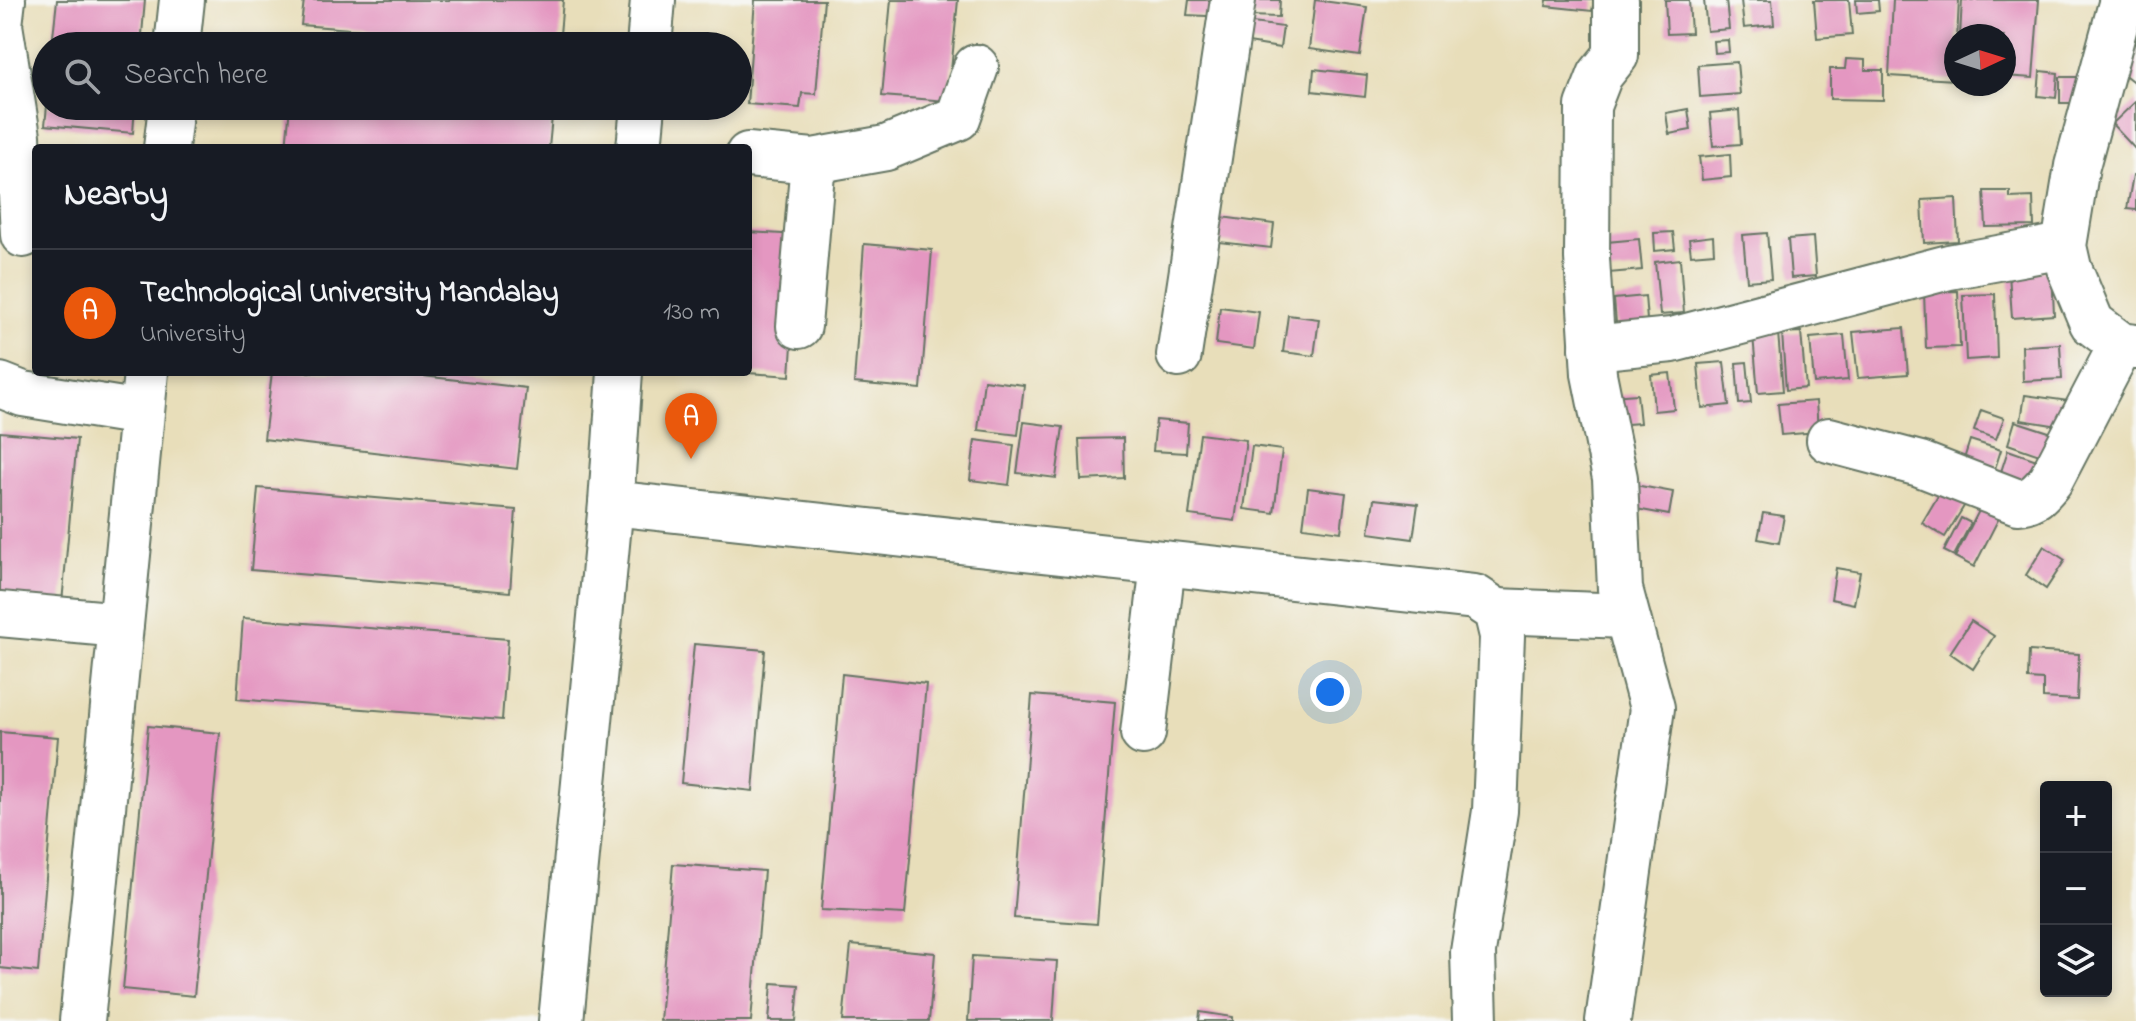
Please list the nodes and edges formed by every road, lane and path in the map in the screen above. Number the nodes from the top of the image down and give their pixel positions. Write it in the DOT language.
graph roads {
  1 [pos="3,0"];
  2 [pos="182,0"];
  3 [pos="653,0"];
  4 [pos="1233,0"];
  5 [pos="1616,0"];
  6 [pos="2122,0"];
  7 [pos="179,32"];
  8 [pos="650,32"];
  9 [pos="976,67"];
  10 [pos="169,120"];
  11 [pos="166,144"];
  12 [pos="752,155"];
  13 [pos="813,161"];
  14 [pos="20,235"];
  15 [pos="2064,246"];
  16 [pos="799,326"];
  17 [pos="2129,346"];
  18 [pos="1592,348"];
  19 [pos="1179,355"];
  20 [pos="620,376"];
  21 [pos="0,385"];
  22 [pos="143,392"];
  23 [pos="1829,440"];
  24 [pos="611,503"];
  25 [pos="1163,564"];
  26 [pos="1496,611"];
  27 [pos="0,614"];
  28 [pos="1626,616"];
  29 [pos="121,625"];
  30 [pos="1143,733"];
  31 [pos="82,1021"];
  32 [pos="561,1021"];
  33 [pos="1475,1021"];
  34 [pos="1608,1021"];
  1 -- 14 [label="street"];
  2 -- 7 [label="street"];
  3 -- 8 [label="street"];
  4 -- 19 [label="street"];
  5 -- 18 [label="street"];
  6 -- 15 [label="street"];
  9 -- 13 [label="street"];
  10 -- 11 [label="street"];
  12 -- 13 [label="street"];
  13 -- 16 [label="street"];
  15 -- 17 [label="street"];
  15 -- 18 [label="street"];
  17 -- 23 [label="street"];
  18 -- 28 [label="street"];
  20 -- 24 [label="street"];
  21 -- 22 [label="street"];
  22 -- 29 [label="street"];
  24 -- 25 [label="street"];
  24 -- 32 [label="street"];
  25 -- 26 [label="street"];
  25 -- 30 [label="street"];
  26 -- 28 [label="street"];
  26 -- 33 [label="street"];
  27 -- 29 [label="street"];
  28 -- 34 [label="street"];
  29 -- 31 [label="street"];
}
